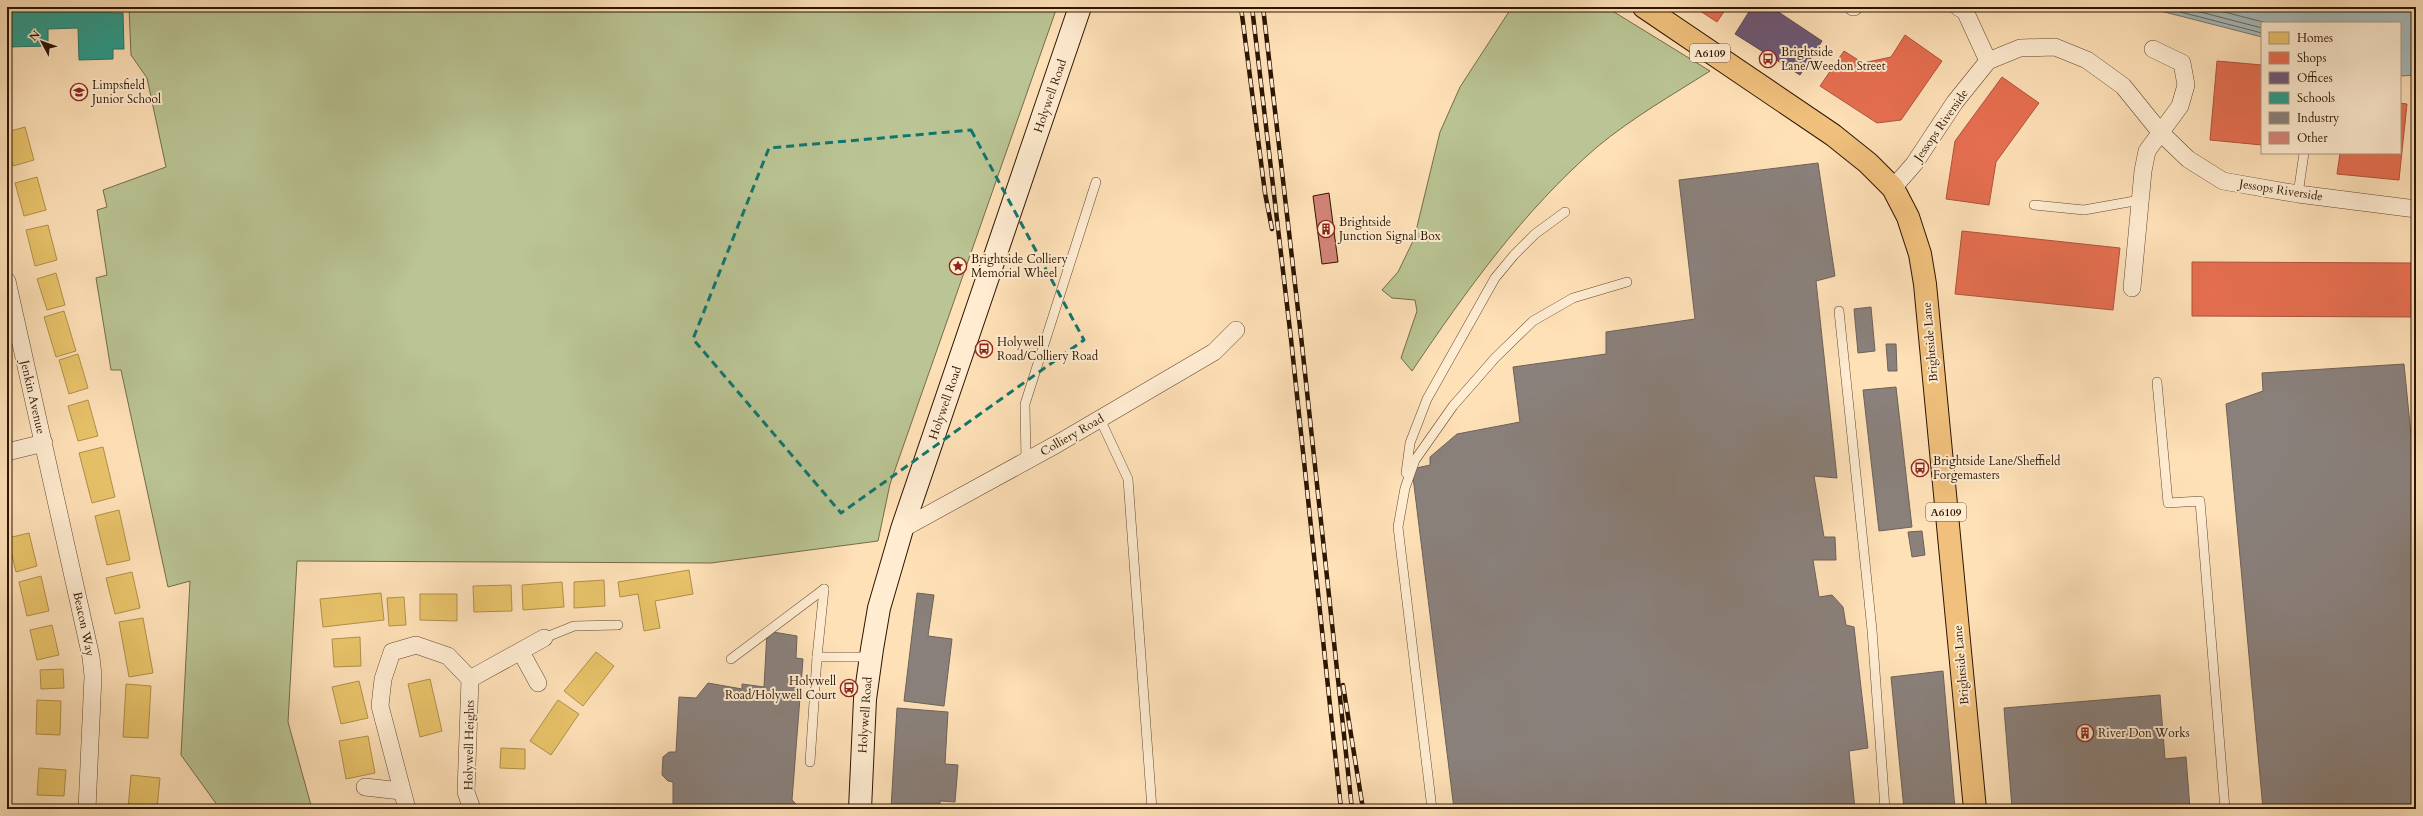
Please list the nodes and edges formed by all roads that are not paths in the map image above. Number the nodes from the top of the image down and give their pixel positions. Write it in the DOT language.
graph roads {
  1 [pos="1080,7"];
  2 [pos="1644,7"];
  3 [pos="1958,7"];
  4 [pos="2153,49"];
  5 [pos="1988,61"];
  6 [pos="2161,133"];
  7 [pos="2304,154"];
  8 [pos="1096,182"];
  9 [pos="1893,188"];
  10 [pos="2298,194"];
  11 [pos="2140,200"];
  12 [pos="2034,205"];
  13 [pos="2416,209"];
  14 [pos="1565,212"];
  15 [pos="7,281"];
  16 [pos="1627,282"];
  17 [pos="2132,288"];
  18 [pos="1839,311"];
  19 [pos="1236,330"];
  20 [pos="2157,382"];
  21 [pos="1100,419"];
  22 [pos="44,443"];
  23 [pos="7,452"];
  24 [pos="1026,461"];
  25 [pos="1405,488"];
  26 [pos="902,529"];
  27 [pos="618,626"];
  28 [pos="544,638"];
  29 [pos="522,652"];
  30 [pos="817,657"];
  31 [pos="870,657"];
  32 [pos="731,659"];
  33 [pos="470,679"];
  34 [pos="538,683"];
  35 [pos="810,762"];
  36 [pos="365,787"];
  37 [pos="401,791"];
  38 [pos="87,809"];
  39 [pos="407,809"];
  40 [pos="472,809"];
  41 [pos="860,809"];
  42 [pos="1152,809"];
  43 [pos="1432,809"];
  44 [pos="1885,809"];
  45 [pos="1975,809"];
  46 [pos="2225,809"];
  1 -- 26 [label="main road, Holywell Road"];
  2 -- 9 [label="main road, Brightside Lane / A6109"];
  3 -- 5 [label="street"];
  4 -- 6 [label="street"];
  5 -- 6 [label="street, Jessops Riverside"];
  5 -- 9 [label="street, Jessops Riverside"];
  6 -- 10 [label="street, Jessops Riverside"];
  6 -- 11 [label="street"];
  7 -- 10 [label="lane"];
  8 -- 24 [label="lane"];
  9 -- 45 [label="main road, Brightside Lane / A6109"];
  10 -- 13 [label="street, Jessops Riverside"];
  11 -- 12 [label="lane"];
  11 -- 17 [label="street"];
  14 -- 25 [label="lane"];
  15 -- 22 [label="street, Jenkin Avenue"];
  16 -- 25 [label="lane"];
  18 -- 44 [label="lane"];
  19 -- 21 [label="street, Colliery Road"];
  20 -- 46 [label="lane"];
  21 -- 24 [label="street, Colliery Road"];
  21 -- 42 [label="lane"];
  22 -- 23 [label="street"];
  22 -- 38 [label="street, Beacon Way"];
  24 -- 26 [label="street, Colliery Road"];
  25 -- 43 [label="lane"];
  26 -- 31 [label="main road, Holywell Road"];
  27 -- 28 [label="lane"];
  28 -- 29 [label="street"];
  29 -- 33 [label="street"];
  29 -- 34 [label="street"];
  30 -- 31 [label="lane"];
  30 -- 32 [label="lane"];
  30 -- 35 [label="lane"];
  31 -- 41 [label="main road, Holywell Road"];
  33 -- 37 [label="street"];
  33 -- 40 [label="street, Holywell Heights"];
  36 -- 37 [label="street"];
  37 -- 39 [label="street"];
}
